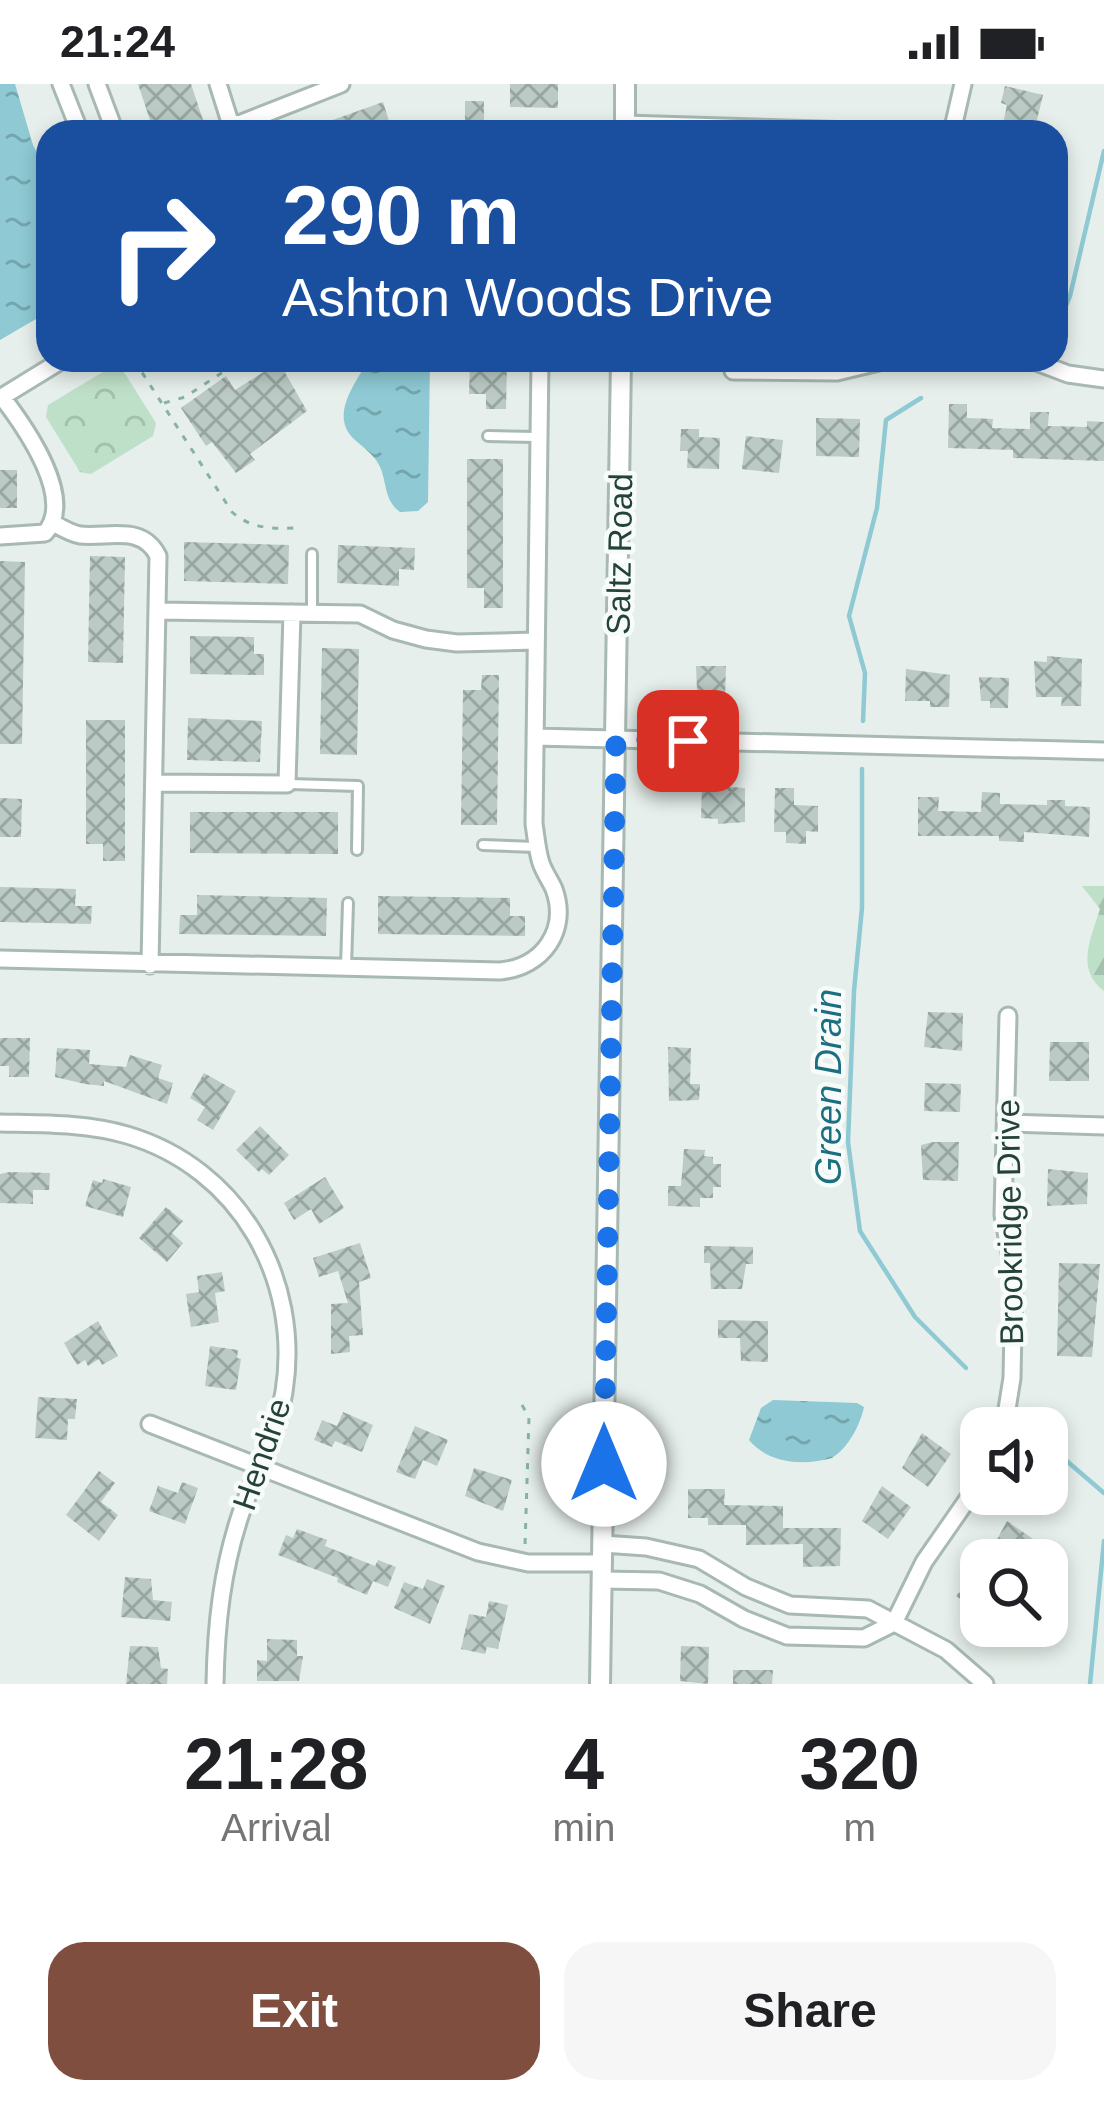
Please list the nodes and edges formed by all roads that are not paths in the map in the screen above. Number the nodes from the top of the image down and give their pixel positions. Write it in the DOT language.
graph roads {
  1 [pos="61,84"];
  2 [pos="97,84"];
  3 [pos="218,84"];
  4 [pos="341,84"];
  5 [pos="625,84"];
  6 [pos="963,84"];
  7 [pos="75,120"];
  8 [pos="110,120"];
  9 [pos="229,120"];
  10 [pos="249,120"];
  11 [pos="625,120"];
  12 [pos="955,120"];
  13 [pos="42,372"];
  14 [pos="540,372"];
  15 [pos="621,372"];
  16 [pos="1063,372"];
  17 [pos="1104,379"];
  18 [pos="1,397"];
  19 [pos="488,436"];
  20 [pos="538,437"];
  21 [pos="53,523"];
  22 [pos="0,536"];
  23 [pos="312,554"];
  24 [pos="159,611"];
  25 [pos="292,613"];
  26 [pos="312,614"];
  27 [pos="535,641"];
  28 [pos="535,737"];
  29 [pos="616,739"];
  30 [pos="1104,751"];
  31 [pos="155,783"];
  32 [pos="287,784"];
  33 [pos="483,845"];
  34 [pos="538,847"];
  35 [pos="357,850"];
  36 [pos="348,903"];
  37 [pos="0,959"];
  38 [pos="151,965"];
  39 [pos="346,968"];
  40 [pos="1008,1016"];
  41 [pos="0,1123"];
  42 [pos="1006,1124"];
  43 [pos="1104,1126"];
  44 [pos="1007,1407"];
  45 [pos="150,1424"];
  46 [pos="259,1466"];
  47 [pos="960,1510"];
  48 [pos="603,1562"];
  49 [pos="790,1605"];
  50 [pos="894,1623"];
  51 [pos="787,1636"];
  52 [pos="215,1684"];
  53 [pos="600,1684"];
  54 [pos="986,1684"];
  1 -- 7 [label="street"];
  2 -- 8 [label="street"];
  3 -- 9 [label="street"];
  4 -- 10 [label="street"];
  5 -- 11 [label="street"];
  6 -- 12 [label="street"];
  13 -- 18 [label="street"];
  14 -- 20 [label="street"];
  15 -- 29 [label="street, Saltz Road"];
  16 -- 17 [label="street"];
  18 -- 21 [label="street"];
  19 -- 20 [label="lane"];
  20 -- 27 [label="street"];
  21 -- 22 [label="street"];
  21 -- 24 [label="street"];
  23 -- 26 [label="lane"];
  24 -- 25 [label="street"];
  24 -- 31 [label="street"];
  25 -- 26 [label="street"];
  25 -- 32 [label="street"];
  26 -- 27 [label="street"];
  27 -- 28 [label="street"];
  28 -- 29 [label="street"];
  28 -- 34 [label="street"];
  29 -- 30 [label="street"];
  29 -- 48 [label="street, Saltz Road"];
  31 -- 32 [label="street"];
  31 -- 38 [label="street"];
  32 -- 35 [label="lane"];
  33 -- 34 [label="lane"];
  34 -- 39 [label="street"];
  36 -- 39 [label="lane"];
  37 -- 38 [label="street"];
  38 -- 39 [label="street"];
  40 -- 42 [label="street, Brookridge Drive"];
  41 -- 46 [label="street, Hendrie"];
  42 -- 43 [label="street"];
  42 -- 44 [label="street, Brookridge Drive"];
  45 -- 46 [label="street"];
  46 -- 48 [label="street"];
  46 -- 52 [label="street, Hendrie"];
  47 -- 50 [label="street"];
  48 -- 49 [label="street"];
  48 -- 51 [label="street"];
  48 -- 53 [label="street, Saltz Road"];
  49 -- 50 [label="street"];
  49 -- 51 [label="street"];
  50 -- 51 [label="street"];
  50 -- 54 [label="street"];
}
